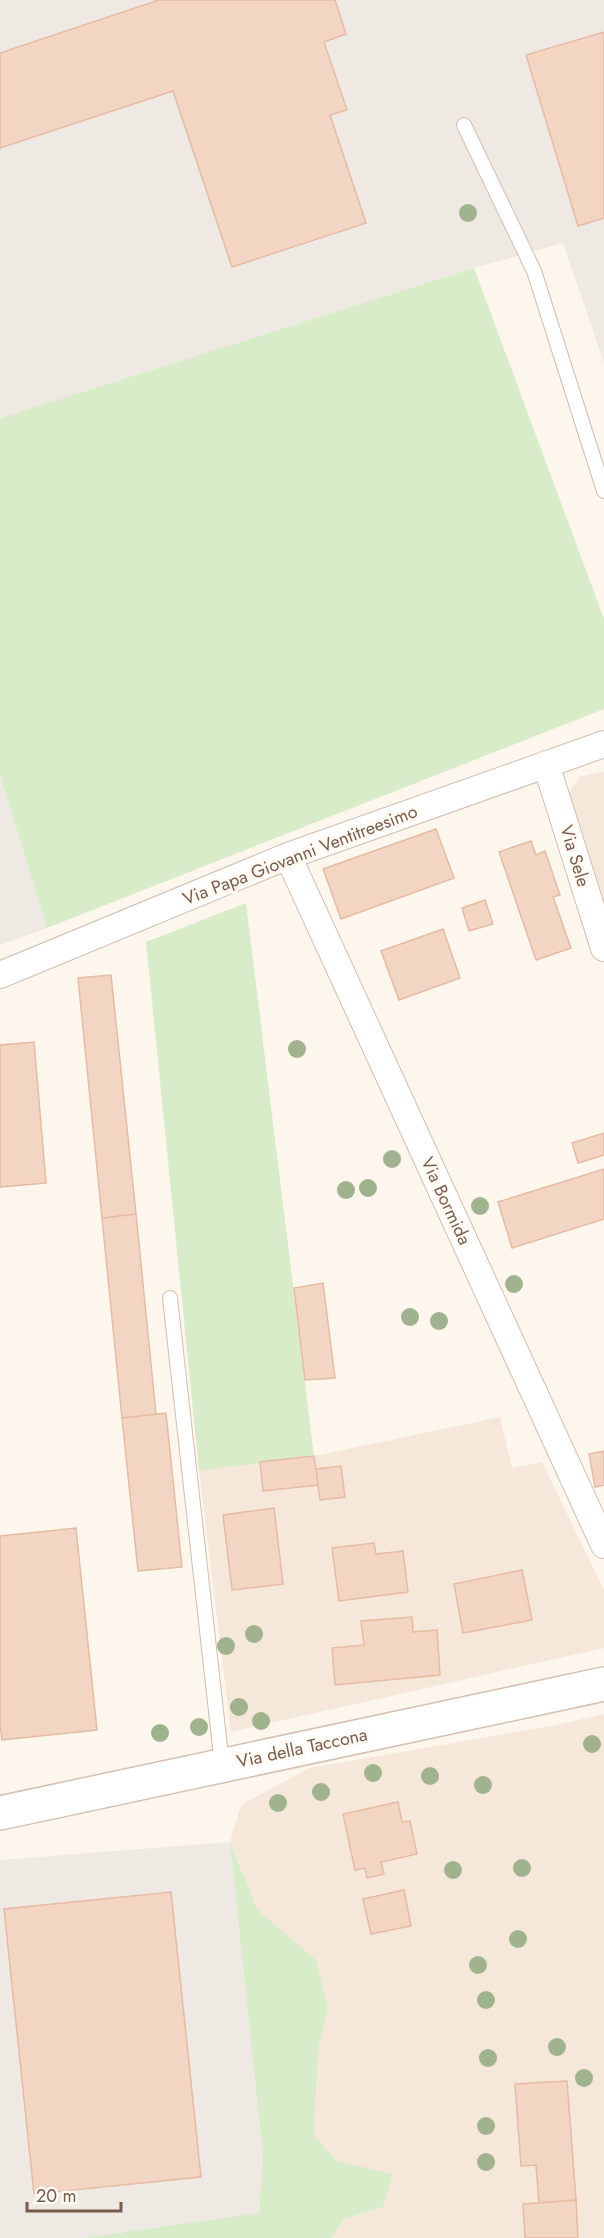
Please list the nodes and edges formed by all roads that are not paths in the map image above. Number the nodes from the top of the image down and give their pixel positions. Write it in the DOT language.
graph roads {
  1 [pos="464,125"];
  2 [pos="604,491"];
  3 [pos="604,744"];
  4 [pos="546,764"];
  5 [pos="288,856"];
  6 [pos="604,948"];
  7 [pos="0,975"];
  8 [pos="170,1298"];
  9 [pos="604,1545"];
  10 [pos="604,1684"];
  11 [pos="222,1765"];
  12 [pos="0,1813"];
  1 -- 2 [label="lane"];
  3 -- 4 [label="street, Via Papa Giovanni Ventitreesimo"];
  4 -- 5 [label="street, Via Papa Giovanni Ventitreesimo"];
  4 -- 6 [label="street, Via Sele"];
  5 -- 7 [label="street, Via Papa Giovanni Ventitreesimo"];
  5 -- 9 [label="street, Via Bormida"];
  8 -- 11 [label="lane"];
  10 -- 11 [label="main road, Via della Taccona"];
  11 -- 12 [label="main road, Via della Taccona"];
}
